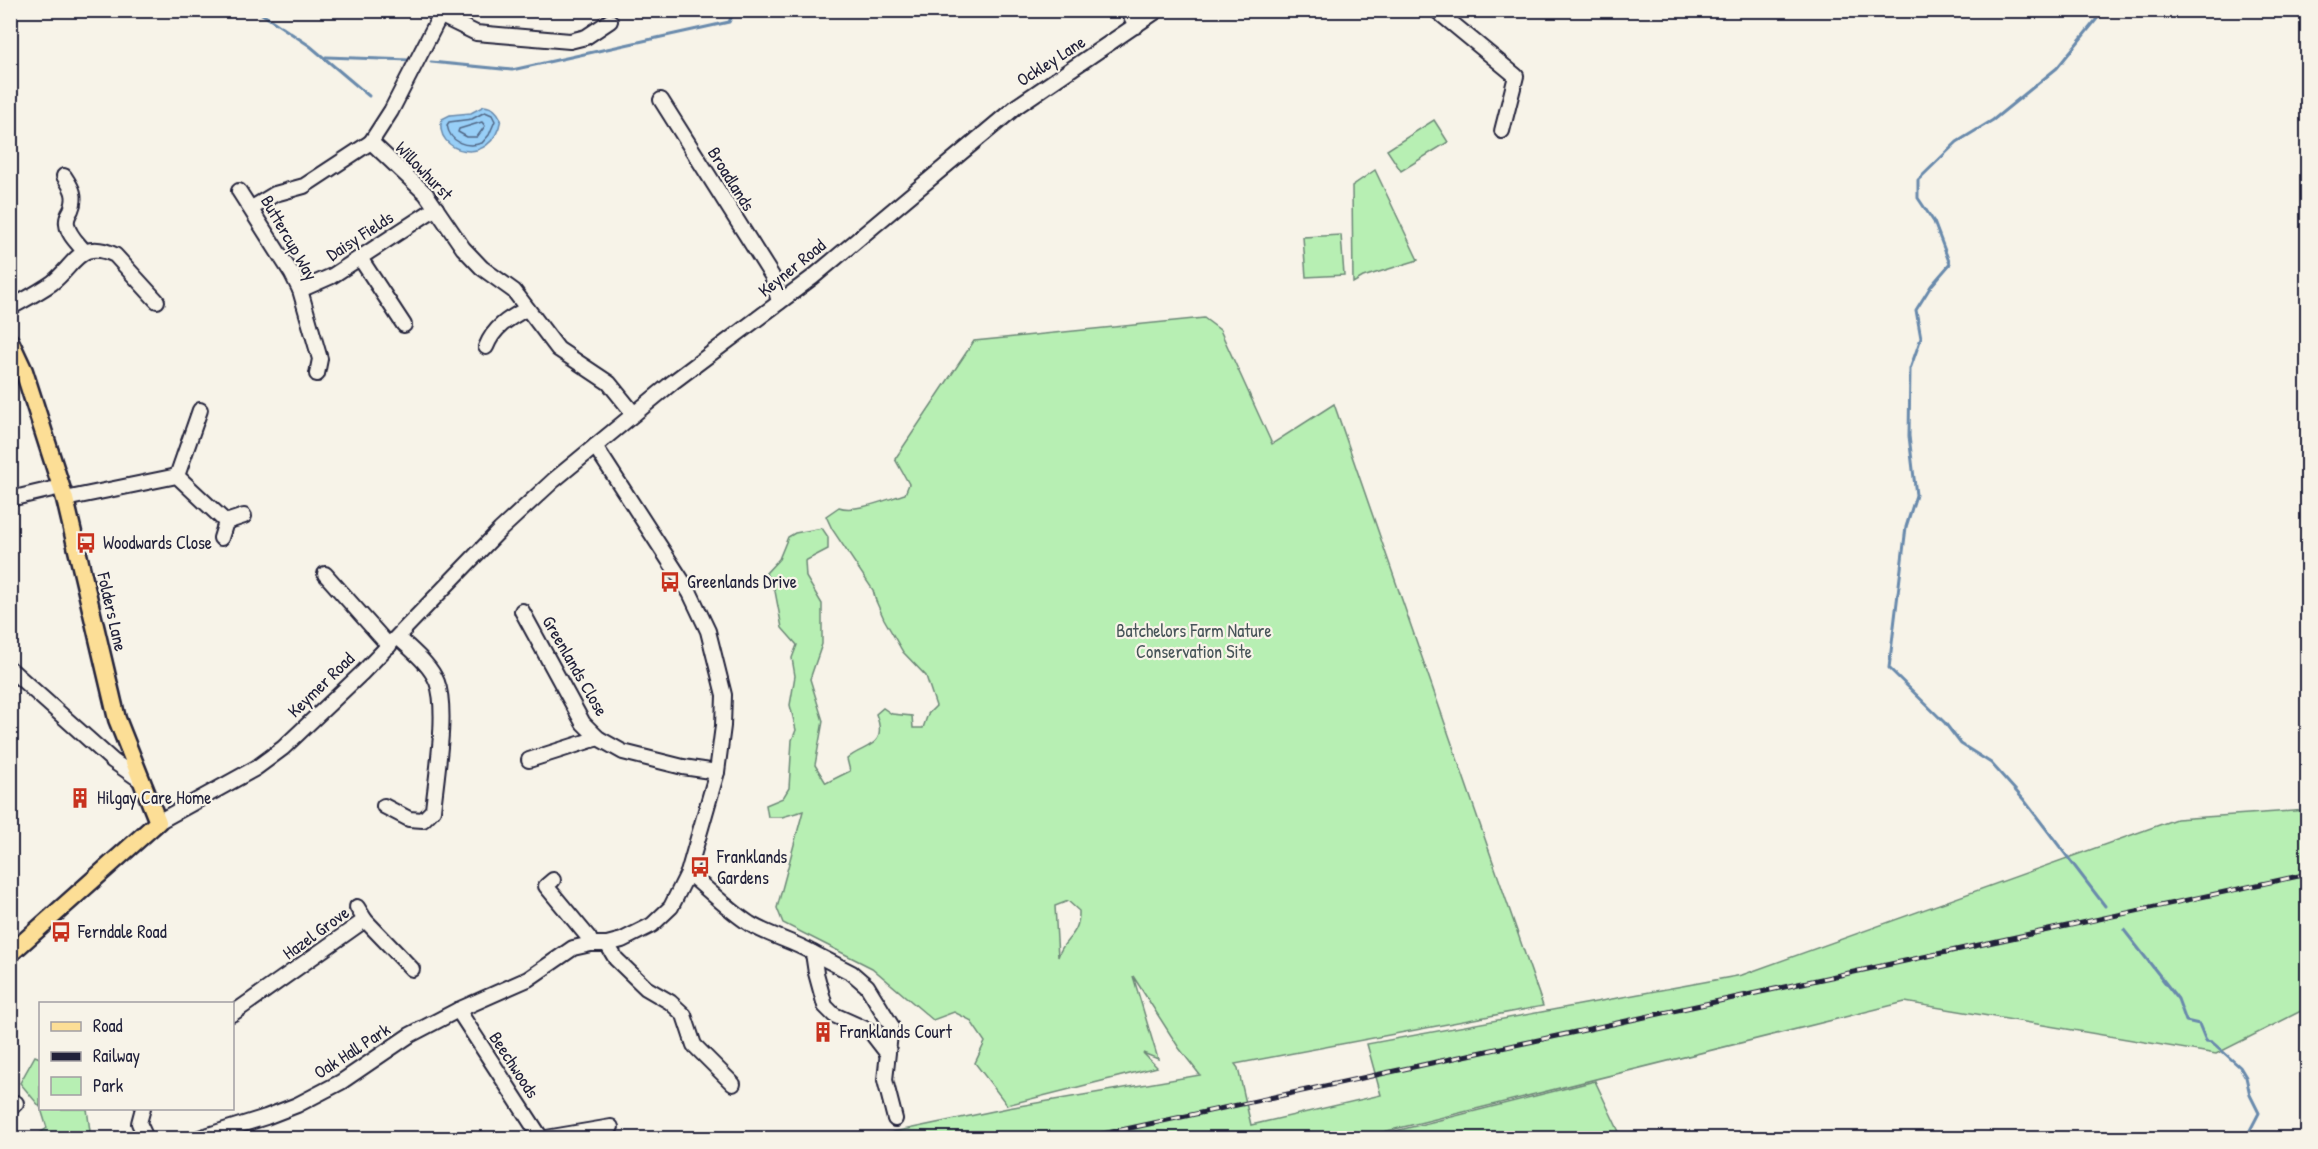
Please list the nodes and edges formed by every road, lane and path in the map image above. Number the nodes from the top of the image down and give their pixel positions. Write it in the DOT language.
graph roads {
  1 [pos="1128,10"];
  2 [pos="1158,10"];
  3 [pos="1436,10"];
  4 [pos="437,12"];
  5 [pos="610,21"];
  6 [pos="1136,26"];
  7 [pos="661,100"];
  8 [pos="1502,131"];
  9 [pos="371,142"];
  10 [pos="968,146"];
  11 [pos="64,176"];
  12 [pos="239,191"];
  13 [pos="252,208"];
  14 [pos="436,208"];
  15 [pos="84,251"];
  16 [pos="360,258"];
  17 [pos="772,276"];
  18 [pos="797,288"];
  19 [pos="300,290"];
  20 [pos="157,301"];
  21 [pos="779,302"];
  22 [pos="10,308"];
  23 [pos="526,309"];
  24 [pos="404,325"];
  25 [pos="10,341"];
  26 [pos="486,347"];
  27 [pos="317,374"];
  28 [pos="200,410"];
  29 [pos="634,414"];
  30 [pos="595,446"];
  31 [pos="177,476"];
  32 [pos="63,493"];
  33 [pos="10,499"];
  34 [pos="244,516"];
  35 [pos="226,522"];
  36 [pos="221,538"];
  37 [pos="325,574"];
  38 [pos="522,611"];
  39 [pos="393,641"];
  40 [pos="10,669"];
  41 [pos="598,738"];
  42 [pos="529,760"];
  43 [pos="717,772"];
  44 [pos="140,780"];
  45 [pos="384,806"];
  46 [pos="158,822"];
  47 [pos="688,873"];
  48 [pos="553,880"];
  49 [pos="357,907"];
  50 [pos="365,920"];
  51 [pos="591,944"];
  52 [pos="607,944"];
  53 [pos="813,953"];
  54 [pos="10,954"];
  55 [pos="412,969"];
  56 [pos="877,1004"];
  57 [pos="458,1010"];
  58 [pos="234,1013"];
  59 [pos="874,1036"];
  60 [pos="887,1053"];
  61 [pos="733,1084"];
  62 [pos="142,1110"];
  63 [pos="895,1119"];
  64 [pos="611,1126"];
  65 [pos="224,1135"];
  66 [pos="146,1138"];
  67 [pos="199,1138"];
  68 [pos="541,1138"];
  69 [pos="546,1138"];
  1 -- 6 [label="street"];
  2 -- 6 [label="street, Ockley Lane"];
  3 -- 8 [label="street"];
  4 -- 5 [label="street"];
  4 -- 9 [label="street, Willowhurst"];
  6 -- 10 [label="street, Ockley Lane"];
  7 -- 17 [label="street, Broadlands"];
  9 -- 13 [label="street"];
  9 -- 14 [label="street, Willowhurst"];
  10 -- 18 [label="street, Keyner Road"];
  11 -- 15 [label="street"];
  12 -- 13 [label="street, Buttercup Way"];
  13 -- 19 [label="street, Buttercup Way"];
  14 -- 16 [label="street, Daisy Fields"];
  14 -- 23 [label="street, Willowhurst"];
  15 -- 20 [label="street"];
  15 -- 22 [label="street"];
  16 -- 19 [label="street, Daisy Fields"];
  16 -- 24 [label="street"];
  17 -- 18 [label="street"];
  17 -- 21 [label="street, Broadlands"];
  18 -- 21 [label="street, Keyner Road"];
  19 -- 27 [label="street, Buttercup Way"];
  21 -- 29 [label="street, Keyner Road"];
  23 -- 26 [label="street"];
  23 -- 29 [label="street, Willowhurst"];
  25 -- 32 [label="main road, Folders Lane"];
  28 -- 31 [label="street"];
  29 -- 30 [label="street, Keymer Road"];
  30 -- 39 [label="street, Keymer Road"];
  30 -- 43 [label="street"];
  31 -- 32 [label="street"];
  31 -- 35 [label="street"];
  32 -- 33 [label="street"];
  32 -- 44 [label="main road, Folders Lane"];
  34 -- 35 [label="street"];
  35 -- 36 [label="street"];
  37 -- 39 [label="street"];
  38 -- 41 [label="street, Greenlands Close"];
  39 -- 45 [label="street"];
  39 -- 46 [label="street, Keymer Road"];
  40 -- 44 [label="street"];
  41 -- 42 [label="street, Greenlands Close"];
  41 -- 43 [label="street, Greenlands Close"];
  43 -- 47 [label="street"];
  44 -- 46 [label="main road, Folders Lane"];
  46 -- 54 [label="main road, Keymer Road"];
  47 -- 52 [label="street"];
  47 -- 53 [label="street"];
  48 -- 51 [label="street"];
  49 -- 50 [label="street"];
  50 -- 55 [label="street, Hazel Grove"];
  50 -- 58 [label="street, Hazel Grove"];
  51 -- 52 [label="street"];
  51 -- 57 [label="street, Oak Hall Park"];
  52 -- 61 [label="street"];
  53 -- 56 [label="street"];
  53 -- 59 [label="street"];
  56 -- 59 [label="street"];
  56 -- 60 [label="street"];
  57 -- 65 [label="street, Oak Hall Park"];
  57 -- 68 [label="street, Beechwoods"];
  59 -- 60 [label="street"];
  60 -- 63 [label="street"];
  62 -- 66 [label="street"];
  64 -- 69 [label="street"];
  65 -- 67 [label="street, Oak Hall Park"];
}
